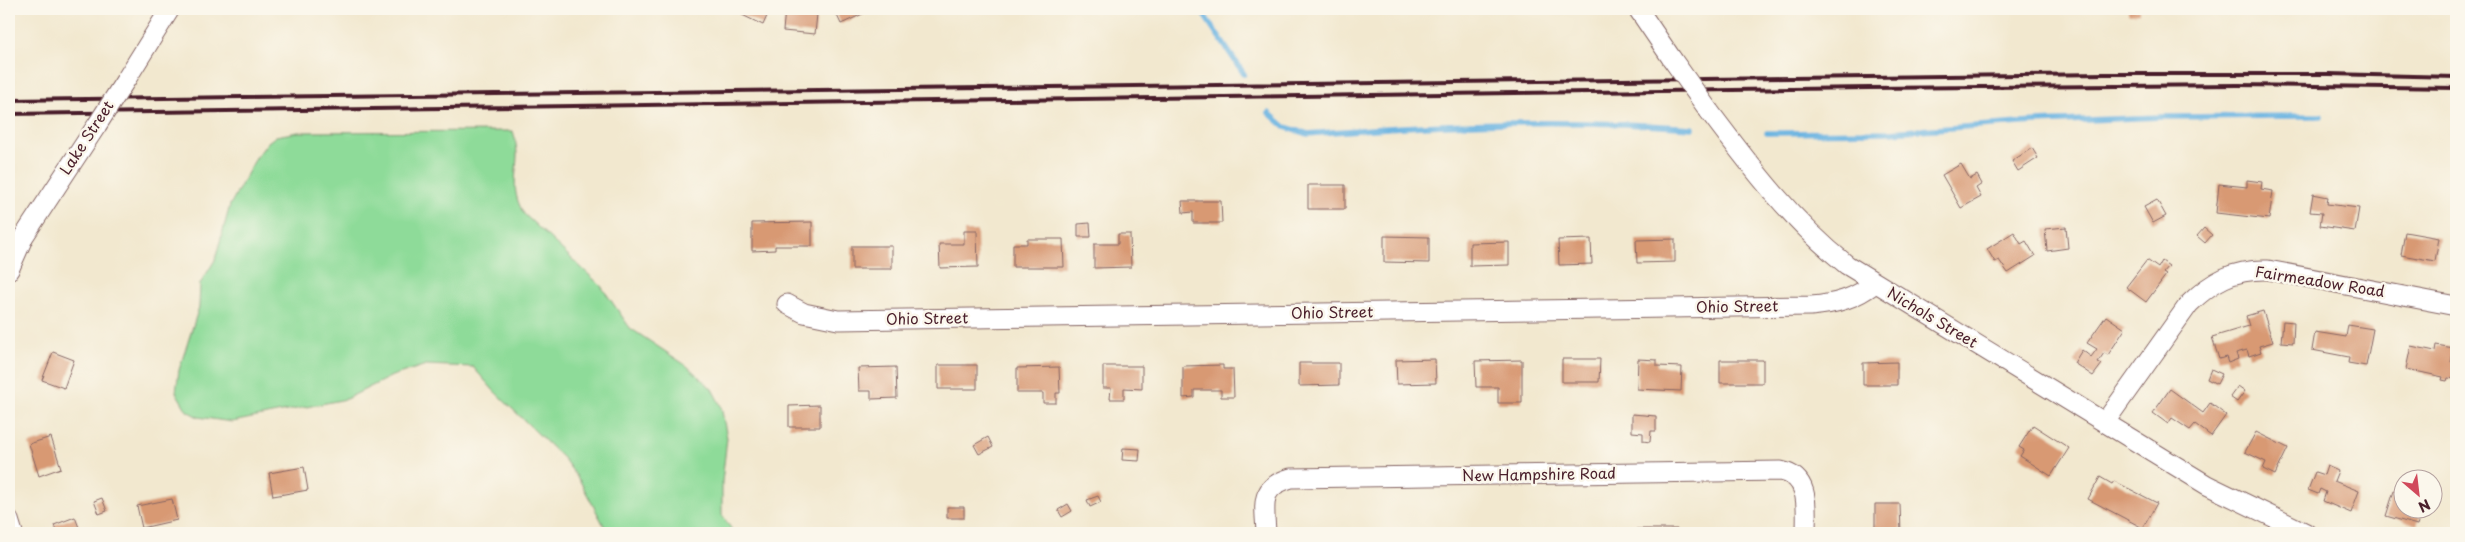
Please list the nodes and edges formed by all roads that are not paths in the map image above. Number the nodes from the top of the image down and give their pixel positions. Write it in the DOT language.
graph roads {
  1 [pos="170,9"];
  2 [pos="1638,9"];
  3 [pos="9,270"];
  4 [pos="1876,283"];
  5 [pos="787,304"];
  6 [pos="2456,306"];
  7 [pos="2105,422"];
  8 [pos="9,520"];
  9 [pos="13,533"];
  10 [pos="1266,533"];
  11 [pos="1806,533"];
  12 [pos="2306,533"];
  1 -- 3 [label="street, Lake Street, bridge"];
  2 -- 4 [label="street, Nichols Street, bridge"];
  4 -- 5 [label="street, Ohio Street"];
  4 -- 7 [label="street, Nichols Street"];
  6 -- 7 [label="street, Fairmeadow Road"];
  7 -- 12 [label="street, Nichols Street"];
  8 -- 9 [label="street"];
  10 -- 11 [label="street, New Hampshire Road"];
}
